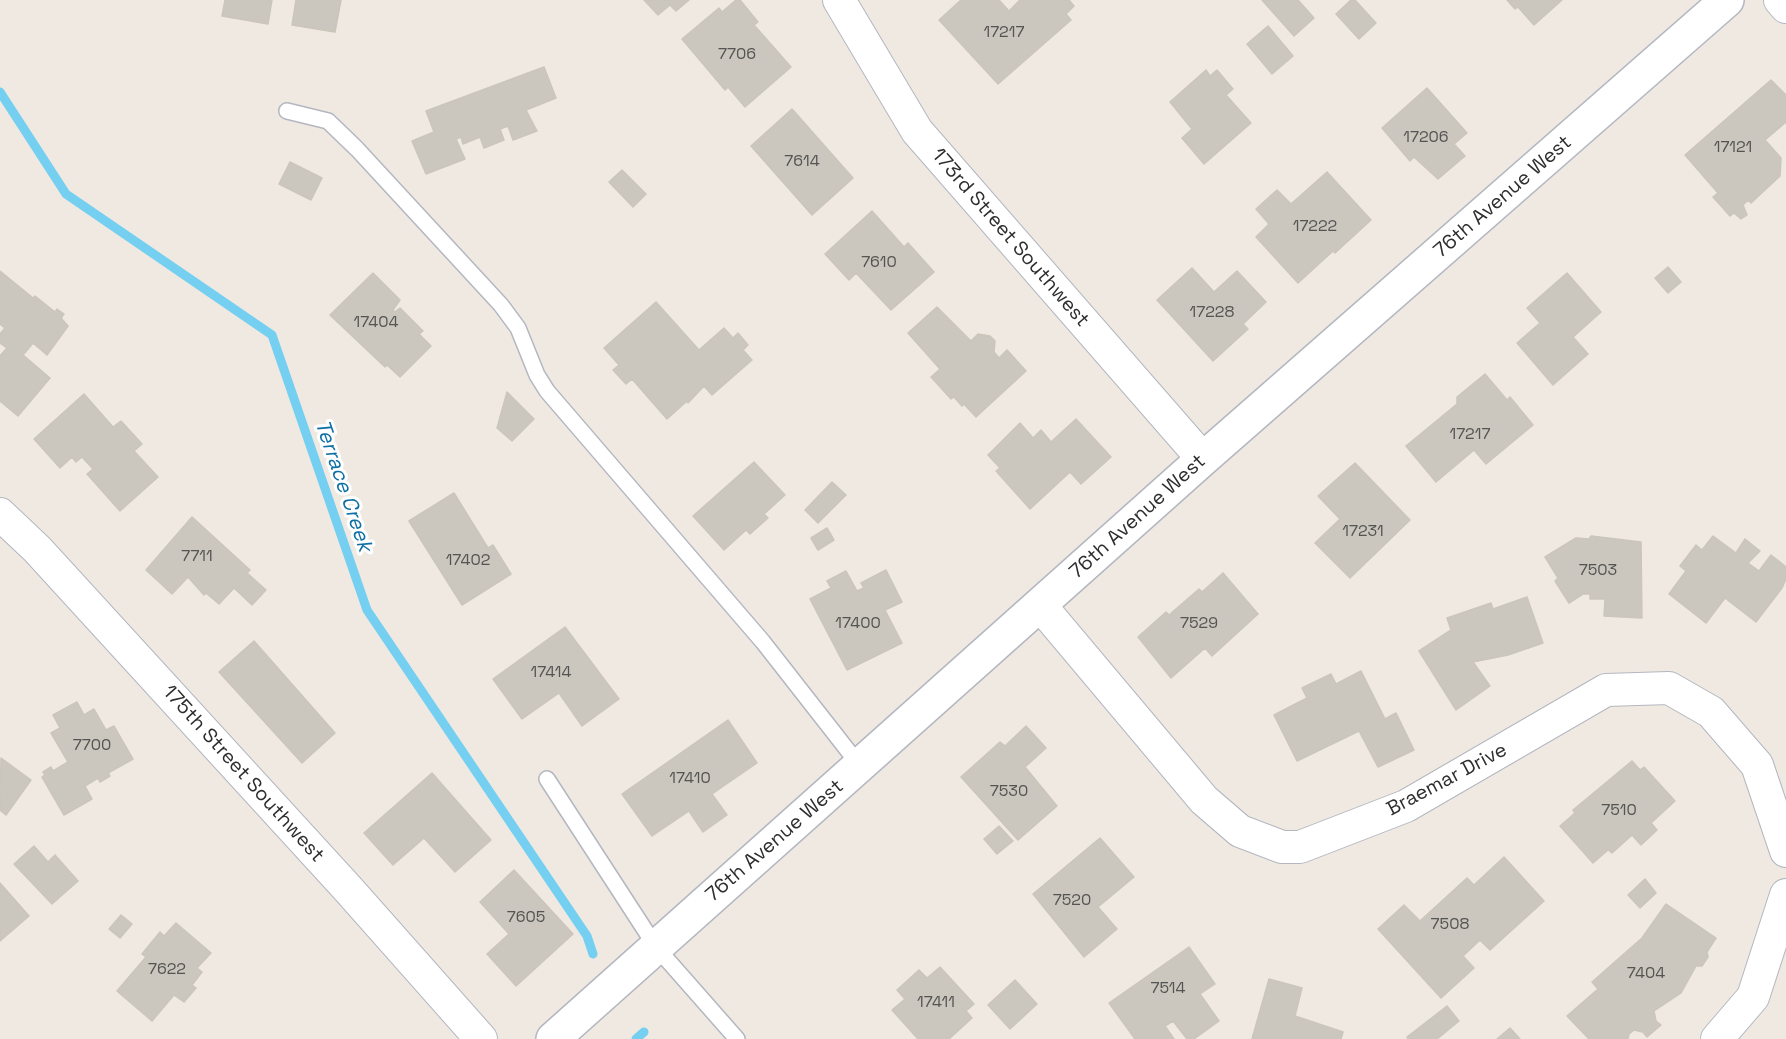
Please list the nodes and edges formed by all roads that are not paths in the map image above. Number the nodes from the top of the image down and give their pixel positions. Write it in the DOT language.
graph roads {
  1 [pos="1727,0"];
  2 [pos="1780,0"];
  3 [pos="843,1"];
  4 [pos="1786,7"];
  5 [pos="288,111"];
  6 [pos="1203,459"];
  7 [pos="0,514"];
  8 [pos="1040,605"];
  9 [pos="860,766"];
  10 [pos="547,778"];
  11 [pos="1786,851"];
  12 [pos="1786,894"];
  13 [pos="656,946"];
  14 [pos="481,1039"];
  15 [pos="553,1039"];
  16 [pos="737,1039"];
  17 [pos="1717,1039"];
  1 -- 6 [label="street, 76th Avenue West"];
  2 -- 4 [label="street"];
  3 -- 6 [label="street, 173rd Street Southwest"];
  5 -- 9 [label="lane"];
  6 -- 8 [label="street, 76th Avenue West"];
  7 -- 14 [label="street, 175th Street Southwest"];
  8 -- 9 [label="street, 76th Avenue West"];
  8 -- 11 [label="street, Braemar Drive"];
  9 -- 13 [label="street, 76th Avenue West"];
  10 -- 13 [label="lane"];
  12 -- 17 [label="street"];
  13 -- 15 [label="street, 76th Avenue West"];
  13 -- 16 [label="lane"];
}
